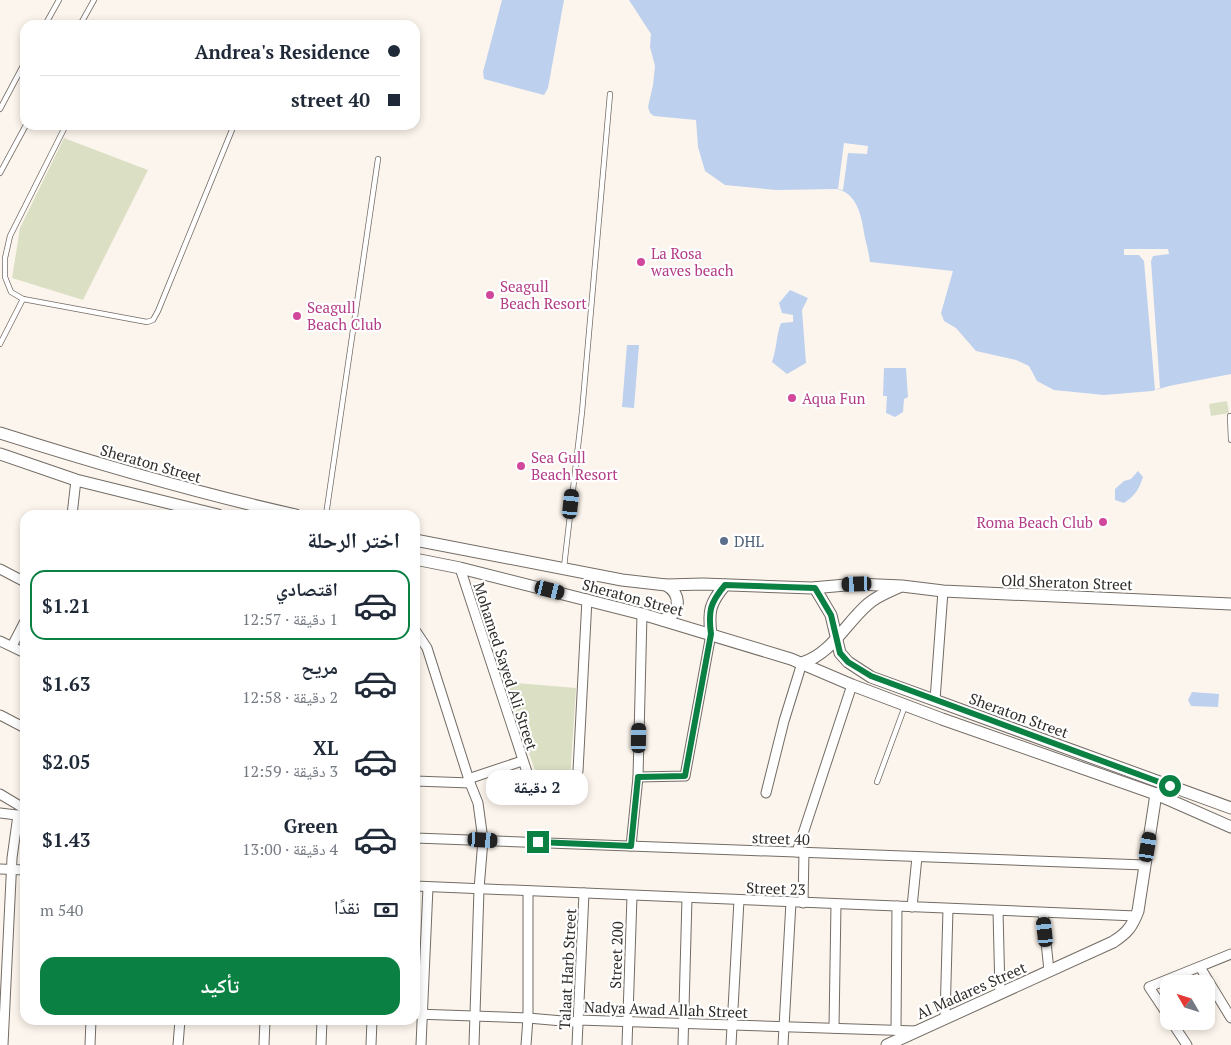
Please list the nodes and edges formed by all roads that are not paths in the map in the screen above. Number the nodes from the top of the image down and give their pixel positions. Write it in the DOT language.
graph roads {
  1 [pos="58,0"];
  2 [pos="94,0"];
  3 [pos="48,20"];
  4 [pos="83,20"];
  5 [pos="20,71"];
  6 [pos="610,94"];
  7 [pos="0,109"];
  8 [pos="23,130"];
  9 [pos="63,130"];
  10 [pos="232,130"];
  11 [pos="378,159"];
  12 [pos="0,173"];
  13 [pos="23,299"];
  14 [pos="0,344"];
  15 [pos="1230,416"];
  16 [pos="0,433"];
  17 [pos="1231,440"];
  18 [pos="0,454"];
  19 [pos="76,480"];
  20 [pos="73,510"];
  21 [pos="198,510"];
  22 [pos="273,510"];
  23 [pos="327,510"];
  24 [pos="420,541"];
  25 [pos="420,560"];
  26 [pos="460,568"];
  27 [pos="564,568"];
  28 [pos="0,569"];
  29 [pos="20,579"];
  30 [pos="666,585"];
  31 [pos="725,585"];
  32 [pos="902,586"];
  33 [pos="815,588"];
  34 [pos="943,591"];
  35 [pos="587,599"];
  36 [pos="1231,604"];
  37 [pos="642,614"];
  38 [pos="663,620"];
  39 [pos="20,631"];
  40 [pos="711,634"];
  41 [pos="420,638"];
  42 [pos="836,639"];
  43 [pos="0,641"];
  44 [pos="12,646"];
  45 [pos="20,650"];
  46 [pos="802,663"];
  47 [pos="852,685"];
  48 [pos="935,700"];
  49 [pos="905,705"];
  50 [pos="0,715"];
  51 [pos="20,725"];
  52 [pos="522,760"];
  53 [pos="638,777"];
  54 [pos="420,781"];
  55 [pos="469,781"];
  56 [pos="877,782"];
  57 [pos="766,793"];
  58 [pos="0,794"];
  59 [pos="1156,794"];
  60 [pos="1231,808"];
  61 [pos="20,811"];
  62 [pos="0,813"];
  63 [pos="20,813"];
  64 [pos="1231,827"];
  65 [pos="20,829"];
  66 [pos="420,838"];
  67 [pos="483,840"];
  68 [pos="631,846"];
  69 [pos="800,852"];
  70 [pos="917,857"];
  71 [pos="1145,865"];
  72 [pos="0,869"];
  73 [pos="12,870"];
  74 [pos="20,870"];
  75 [pos="420,886"];
  76 [pos="428,887"];
  77 [pos="479,889"];
  78 [pos="528,891"];
  79 [pos="584,894"];
  80 [pos="632,896"];
  81 [pos="687,898"];
  82 [pos="739,900"];
  83 [pos="791,902"];
  84 [pos="803,902"];
  85 [pos="836,904"];
  86 [pos="897,906"];
  87 [pos="912,907"];
  88 [pos="948,909"];
  89 [pos="998,911"];
  90 [pos="1043,912"];
  91 [pos="1136,916"];
  92 [pos="1231,954"];
  93 [pos="1200,966"];
  94 [pos="1049,971"];
  95 [pos="1178,975"];
  96 [pos="1160,982"];
  97 [pos="1000,993"];
  98 [pos="3,996"];
  99 [pos="420,1000"];
  100 [pos="1160,1004"];
  101 [pos="420,1014"];
  102 [pos="475,1016"];
  103 [pos="528,1018"];
  104 [pos="945,1018"];
  105 [pos="1231,1018"];
  106 [pos="578,1020"];
  107 [pos="628,1022"];
  108 [pos="684,1023"];
  109 [pos="91,1025"];
  110 [pos="180,1025"];
  111 [pos="265,1025"];
  112 [pos="322,1025"];
  113 [pos="372,1025"];
  114 [pos="420,1025"];
  115 [pos="733,1025"];
  116 [pos="783,1026"];
  117 [pos="834,1028"];
  118 [pos="896,1030"];
  119 [pos="1177,1030"];
  120 [pos="918,1031"];
  121 [pos="3,1045"];
  122 [pos="90,1045"];
  123 [pos="178,1045"];
  124 [pos="264,1045"];
  125 [pos="321,1045"];
  126 [pos="371,1045"];
  127 [pos="421,1045"];
  128 [pos="474,1045"];
  129 [pos="526,1045"];
  130 [pos="578,1045"];
  131 [pos="627,1045"];
  132 [pos="683,1045"];
  133 [pos="731,1045"];
  134 [pos="783,1045"];
  135 [pos="887,1045"];
  136 [pos="1187,1045"];
  1 -- 3 [label="lane"];
  2 -- 4 [label="lane"];
  5 -- 7 [label="lane"];
  6 -- 27 [label="lane"];
  8 -- 12 [label="lane"];
  9 -- 13 [label="lane"];
  10 -- 13 [label="lane"];
  11 -- 23 [label="lane"];
  13 -- 14 [label="lane"];
  15 -- 17 [label="lane"];
  16 -- 22 [label="street, Sheraton Street"];
  18 -- 19 [label="street"];
  19 -- 20 [label="street"];
  19 -- 21 [label="street"];
  24 -- 27 [label="street, Sheraton Street"];
  25 -- 26 [label="street, Sheraton Street"];
  26 -- 35 [label="street, Sheraton Street"];
  26 -- 52 [label="street, Mohamed Sayed Ali Street"];
  27 -- 30 [label="street, Sheraton Street"];
  28 -- 29 [label="street"];
  30 -- 31 [label="street, Sheraton Street"];
  30 -- 38 [label="street"];
  31 -- 33 [label="street, Sheraton Street"];
  31 -- 40 [label="street"];
  32 -- 33 [label="street, Sheraton Street"];
  32 -- 34 [label="street, Old Sheraton Street"];
  32 -- 42 [label="street"];
  33 -- 42 [label="street, Sheraton Street"];
  34 -- 36 [label="street, Old Sheraton Street"];
  34 -- 48 [label="street"];
  35 -- 37 [label="street, Sheraton Street"];
  35 -- 52 [label="street, Mohamed Sayed Ali Street"];
  37 -- 38 [label="street, Sheraton Street"];
  37 -- 53 [label="street"];
  38 -- 40 [label="street, Sheraton Street"];
  39 -- 44 [label="street"];
  40 -- 46 [label="street, Sheraton Street"];
  40 -- 53 [label="street"];
  41 -- 55 [label="street"];
  42 -- 46 [label="street"];
  42 -- 48 [label="street, Sheraton Street"];
  43 -- 44 [label="street"];
  44 -- 45 [label="street"];
  46 -- 47 [label="street, Sheraton Street"];
  46 -- 57 [label="street"];
  47 -- 49 [label="street, Sheraton Street"];
  47 -- 69 [label="street"];
  48 -- 60 [label="street, Sheraton Street"];
  49 -- 56 [label="lane"];
  49 -- 59 [label="street, Sheraton Street"];
  50 -- 51 [label="street"];
  52 -- 55 [label="street"];
  53 -- 68 [label="street"];
  54 -- 55 [label="street"];
  55 -- 67 [label="street"];
  58 -- 61 [label="street"];
  59 -- 64 [label="street, Sheraton Street"];
  59 -- 71 [label="street, Al Madares Street"];
  62 -- 63 [label="street"];
  65 -- 73 [label="street"];
  66 -- 67 [label="street, street 40"];
  67 -- 68 [label="street, street 40"];
  67 -- 77 [label="street"];
  68 -- 69 [label="street, street 40"];
  69 -- 70 [label="street, street 40"];
  69 -- 84 [label="street"];
  70 -- 71 [label="street, street 40"];
  70 -- 87 [label="street"];
  71 -- 91 [label="street, Al Madares Street"];
  72 -- 73 [label="street"];
  73 -- 74 [label="street"];
  73 -- 98 [label="street"];
  75 -- 76 [label="street, Street 23"];
  76 -- 77 [label="street, Street 23"];
  76 -- 99 [label="street"];
  77 -- 78 [label="street, Street 23"];
  77 -- 102 [label="street"];
  78 -- 79 [label="street, Street 23"];
  78 -- 103 [label="street"];
  79 -- 80 [label="street, Street 23"];
  79 -- 106 [label="street, Talaat Harb Street"];
  80 -- 81 [label="street, Street 23"];
  80 -- 107 [label="street, Street 200"];
  81 -- 82 [label="street, Street 23"];
  81 -- 108 [label="street"];
  82 -- 83 [label="street, Street 23"];
  82 -- 115 [label="street"];
  83 -- 84 [label="street, Street 23"];
  83 -- 116 [label="street"];
  84 -- 85 [label="street, Street 23"];
  85 -- 86 [label="street, Street 23"];
  85 -- 117 [label="street"];
  86 -- 87 [label="street, Street 23"];
  86 -- 118 [label="street"];
  87 -- 88 [label="street, Street 23"];
  88 -- 89 [label="street, Street 23"];
  88 -- 104 [label="street"];
  89 -- 90 [label="street, Street 23"];
  89 -- 97 [label="street"];
  90 -- 91 [label="street, Street 23"];
  90 -- 94 [label="street"];
  91 -- 94 [label="street, Al Madares Street"];
  92 -- 93 [label="street"];
  93 -- 95 [label="street"];
  93 -- 105 [label="street"];
  94 -- 97 [label="street, Al Madares Street"];
  96 -- 100 [label="street"];
  97 -- 104 [label="street, Al Madares Street"];
  98 -- 121 [label="street"];
  101 -- 102 [label="street, Nadya Awad Allah Street"];
  102 -- 103 [label="street, Nadya Awad Allah Street"];
  102 -- 128 [label="street"];
  103 -- 106 [label="street, Nadya Awad Allah Street"];
  103 -- 129 [label="street"];
  104 -- 120 [label="street, Al Madares Street"];
  106 -- 107 [label="street, Nadya Awad Allah Street"];
  106 -- 130 [label="street, Talaat Harb Street"];
  107 -- 108 [label="street, Nadya Awad Allah Street"];
  107 -- 131 [label="street, Street 200"];
  108 -- 115 [label="street, Nadya Awad Allah Street"];
  108 -- 132 [label="street"];
  109 -- 122 [label="street"];
  110 -- 123 [label="street"];
  111 -- 124 [label="street"];
  112 -- 125 [label="street"];
  113 -- 126 [label="street"];
  114 -- 127 [label="street"];
  115 -- 116 [label="street, Nadya Awad Allah Street"];
  115 -- 133 [label="street"];
  116 -- 117 [label="street, Nadya Awad Allah Street"];
  116 -- 134 [label="street"];
  117 -- 118 [label="street, Nadya Awad Allah Street"];
  118 -- 120 [label="street, Nadya Awad Allah Street"];
  119 -- 136 [label="street"];
  120 -- 135 [label="street, Al Madares Street"];
}
